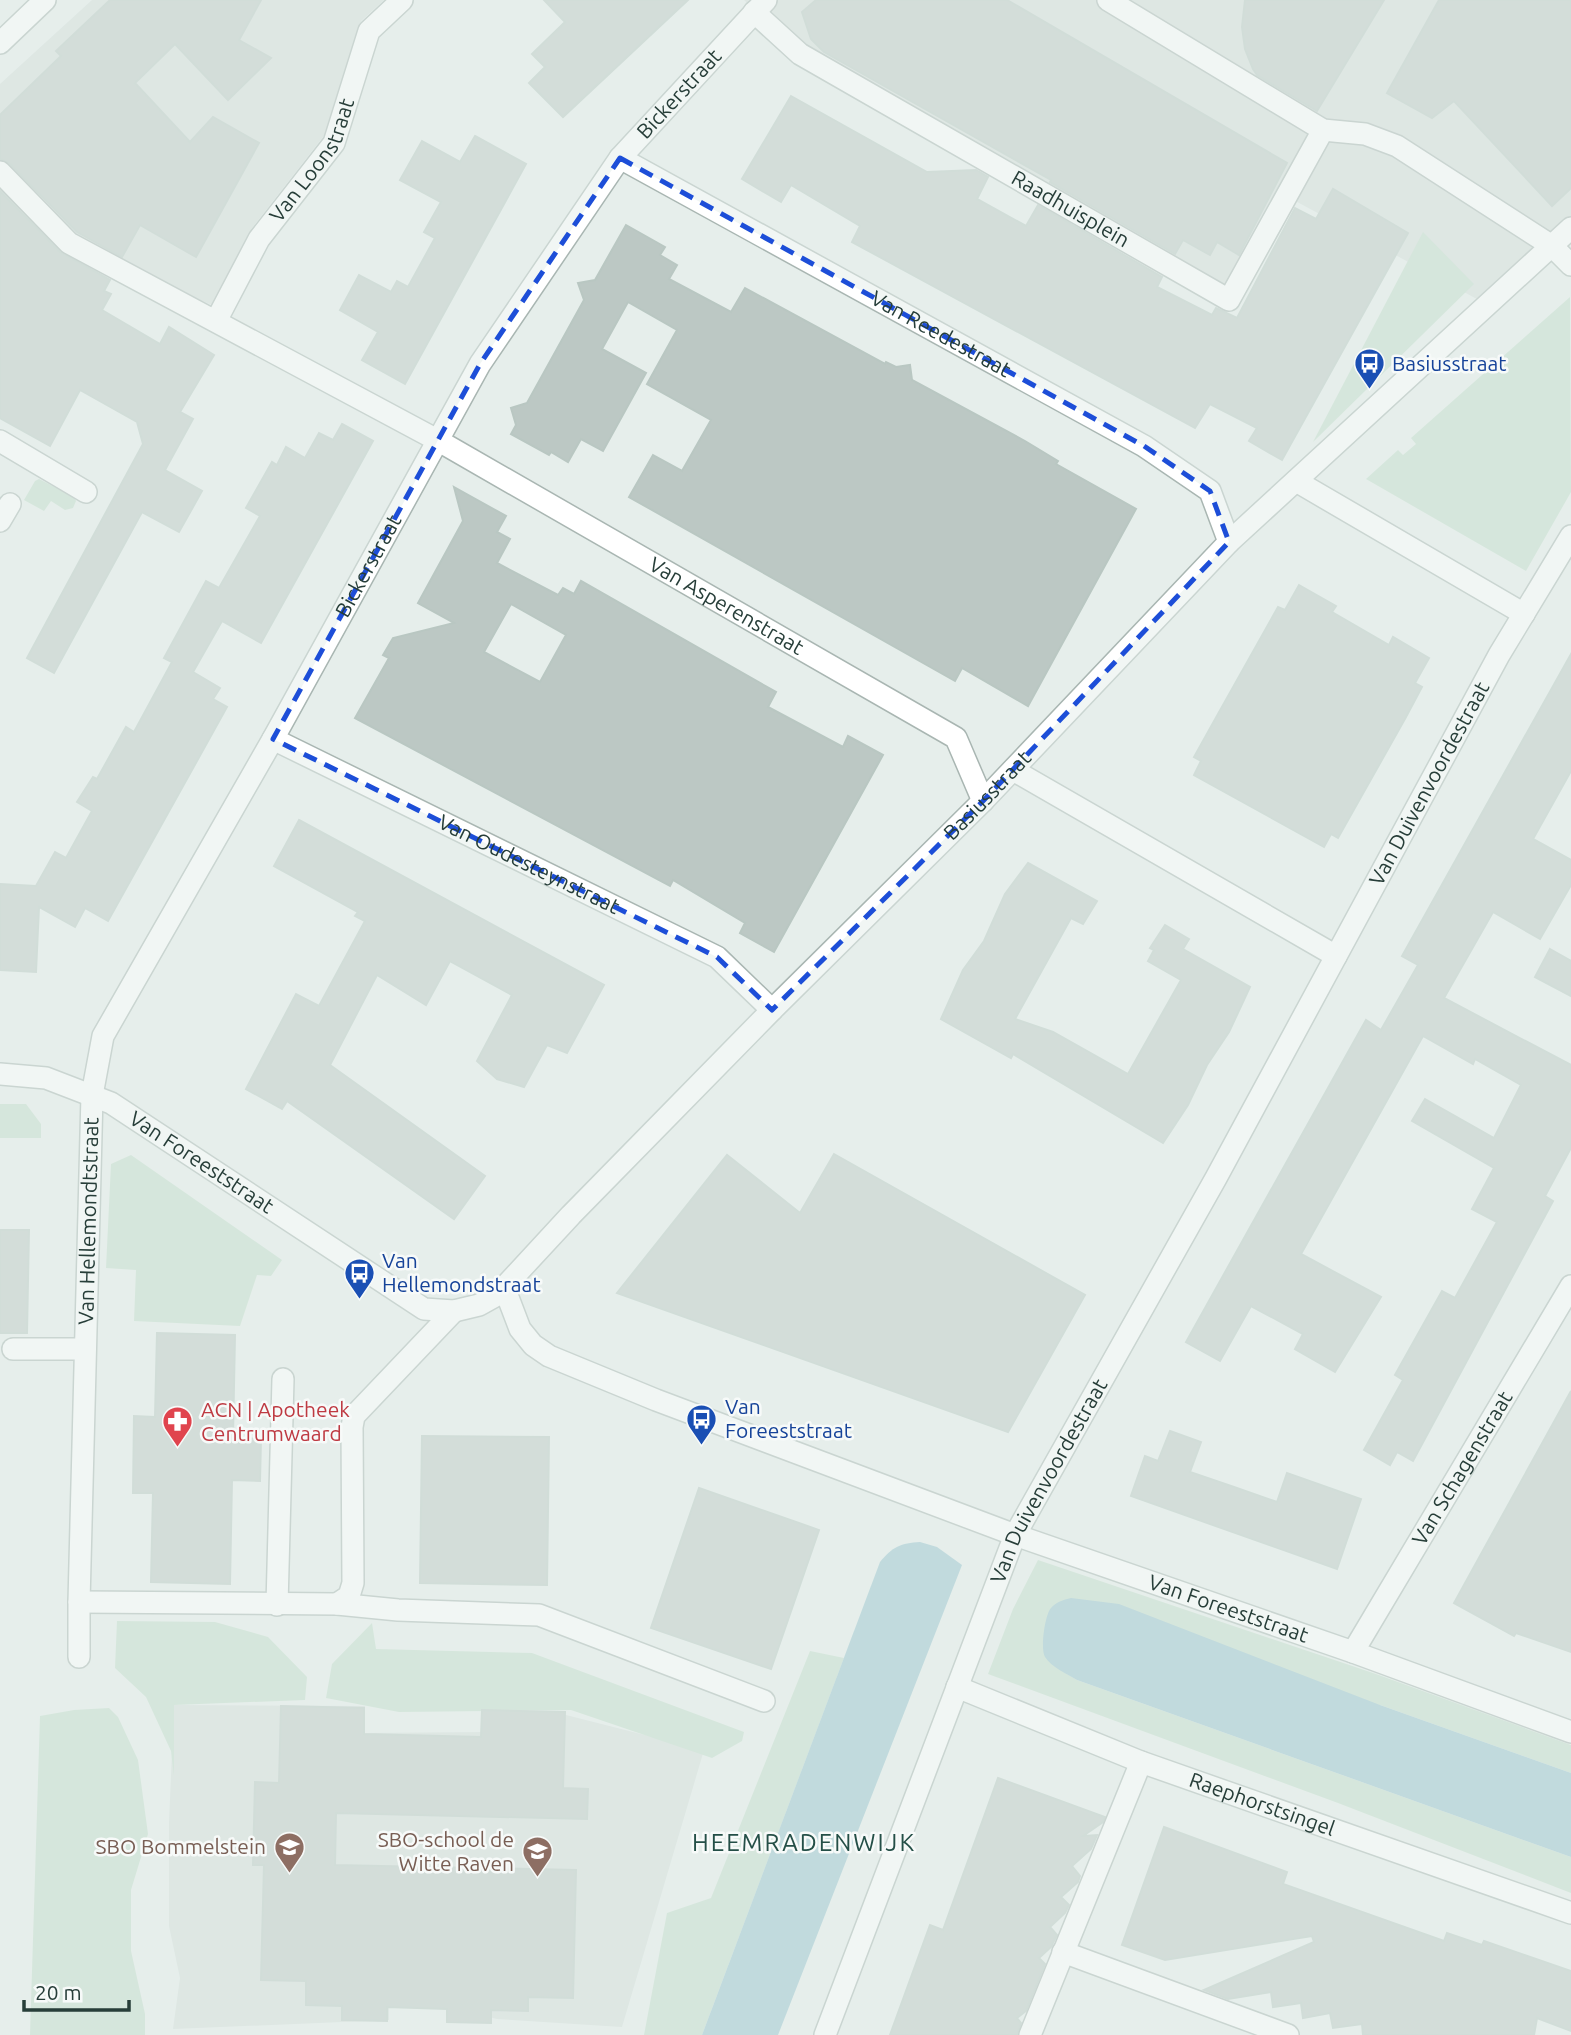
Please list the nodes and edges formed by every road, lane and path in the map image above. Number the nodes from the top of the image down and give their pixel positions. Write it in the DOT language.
graph roads {
  1 [pos="45,0"];
  2 [pos="402,0"];
  3 [pos="1108,0"];
  4 [pos="760,6"];
  5 [pos="0,43"];
  6 [pos="1323,130"];
  7 [pos="620,159"];
  8 [pos="0,172"];
  9 [pos="1571,228"];
  10 [pos="1552,246"];
  11 [pos="1571,265"];
  12 [pos="216,321"];
  13 [pos="0,441"];
  14 [pos="439,441"];
  15 [pos="1296,481"];
  16 [pos="86,492"];
  17 [pos="1571,536"];
  18 [pos="1229,542"];
  19 [pos="1524,614"];
  20 [pos="273,739"];
  21 [pos="1013,770"];
  22 [pos="983,801"];
  23 [pos="1336,956"];
  24 [pos="772,1010"];
  25 [pos="0,1074"];
  26 [pos="92,1095"];
  27 [pos="1571,1286"];
  28 [pos="504,1287"];
  29 [pos="454,1311"];
  30 [pos="13,1349"];
  31 [pos="85,1349"];
  32 [pos="283,1379"];
  33 [pos="1015,1535"];
  34 [pos="79,1602"];
  35 [pos="337,1604"];
  36 [pos="277,1605"];
  37 [pos="1353,1652"];
  38 [pos="79,1657"];
  39 [pos="957,1687"];
  40 [pos="764,1701"];
  41 [pos="1571,1732"];
  42 [pos="1141,1762"];
  43 [pos="1571,1913"];
  44 [pos="1062,1952"];
  45 [pos="825,2035"];
  46 [pos="1030,2035"];
  47 [pos="1288,2035"];
  1 -- 5 [label="street"];
  2 -- 12 [label="street, Van Loonstraat"];
  3 -- 6 [label="street"];
  4 -- 6 [label="street, Raadhuisplein"];
  4 -- 7 [label="street, Bickerstraat"];
  6 -- 10 [label="street"];
  7 -- 14 [label="street, Bickerstraat"];
  7 -- 18 [label="street, Van Reedestraat"];
  8 -- 12 [label="street"];
  9 -- 10 [label="street, Basiusstraat"];
  10 -- 11 [label="street"];
  10 -- 15 [label="street, Basiusstraat"];
  12 -- 14 [label="street"];
  13 -- 16 [label="street"];
  14 -- 20 [label="street, Bickerstraat"];
  14 -- 22 [label="street, Van Asperenstraat"];
  15 -- 18 [label="street, Basiusstraat"];
  15 -- 19 [label="street"];
  17 -- 19 [label="street, Van Duivenvoordestraat"];
  18 -- 21 [label="street, Basiusstraat"];
  19 -- 23 [label="street, Van Duivenvoordestraat"];
  20 -- 24 [label="street, Van Oudesteynstraat"];
  20 -- 26 [label="street, Bickerstraat"];
  21 -- 22 [label="street, Basiusstraat"];
  21 -- 23 [label="street"];
  22 -- 24 [label="street, Basiusstraat"];
  23 -- 33 [label="street, Van Duivenvoordestraat"];
  24 -- 28 [label="street, Basiusstraat"];
  25 -- 26 [label="street"];
  26 -- 29 [label="street, Van Foreeststraat"];
  26 -- 31 [label="street, Van Hellemondtstraat"];
  27 -- 37 [label="street, Van Schagenstraat"];
  28 -- 29 [label="street, Van Foreeststraat"];
  28 -- 33 [label="street, Van Foreeststraat"];
  29 -- 35 [label="street, Van Foreeststraat"];
  30 -- 31 [label="street, Van Hellemondtstraat"];
  31 -- 34 [label="street, Van Hellemondtstraat"];
  32 -- 36 [label="street"];
  33 -- 37 [label="street, Van Foreeststraat"];
  33 -- 39 [label="street, Van Duivenvoordestraat"];
  34 -- 36 [label="street"];
  34 -- 38 [label="street, Van Hellemondtstraat"];
  35 -- 36 [label="street"];
  35 -- 40 [label="street"];
  37 -- 41 [label="street, Van Foreeststraat"];
  39 -- 42 [label="street, Raephorstsingel"];
  39 -- 45 [label="street, Van Duivenvoordestraat"];
  42 -- 43 [label="street, Raephorstsingel"];
  42 -- 44 [label="street"];
  44 -- 46 [label="street"];
  44 -- 47 [label="street"];
}
